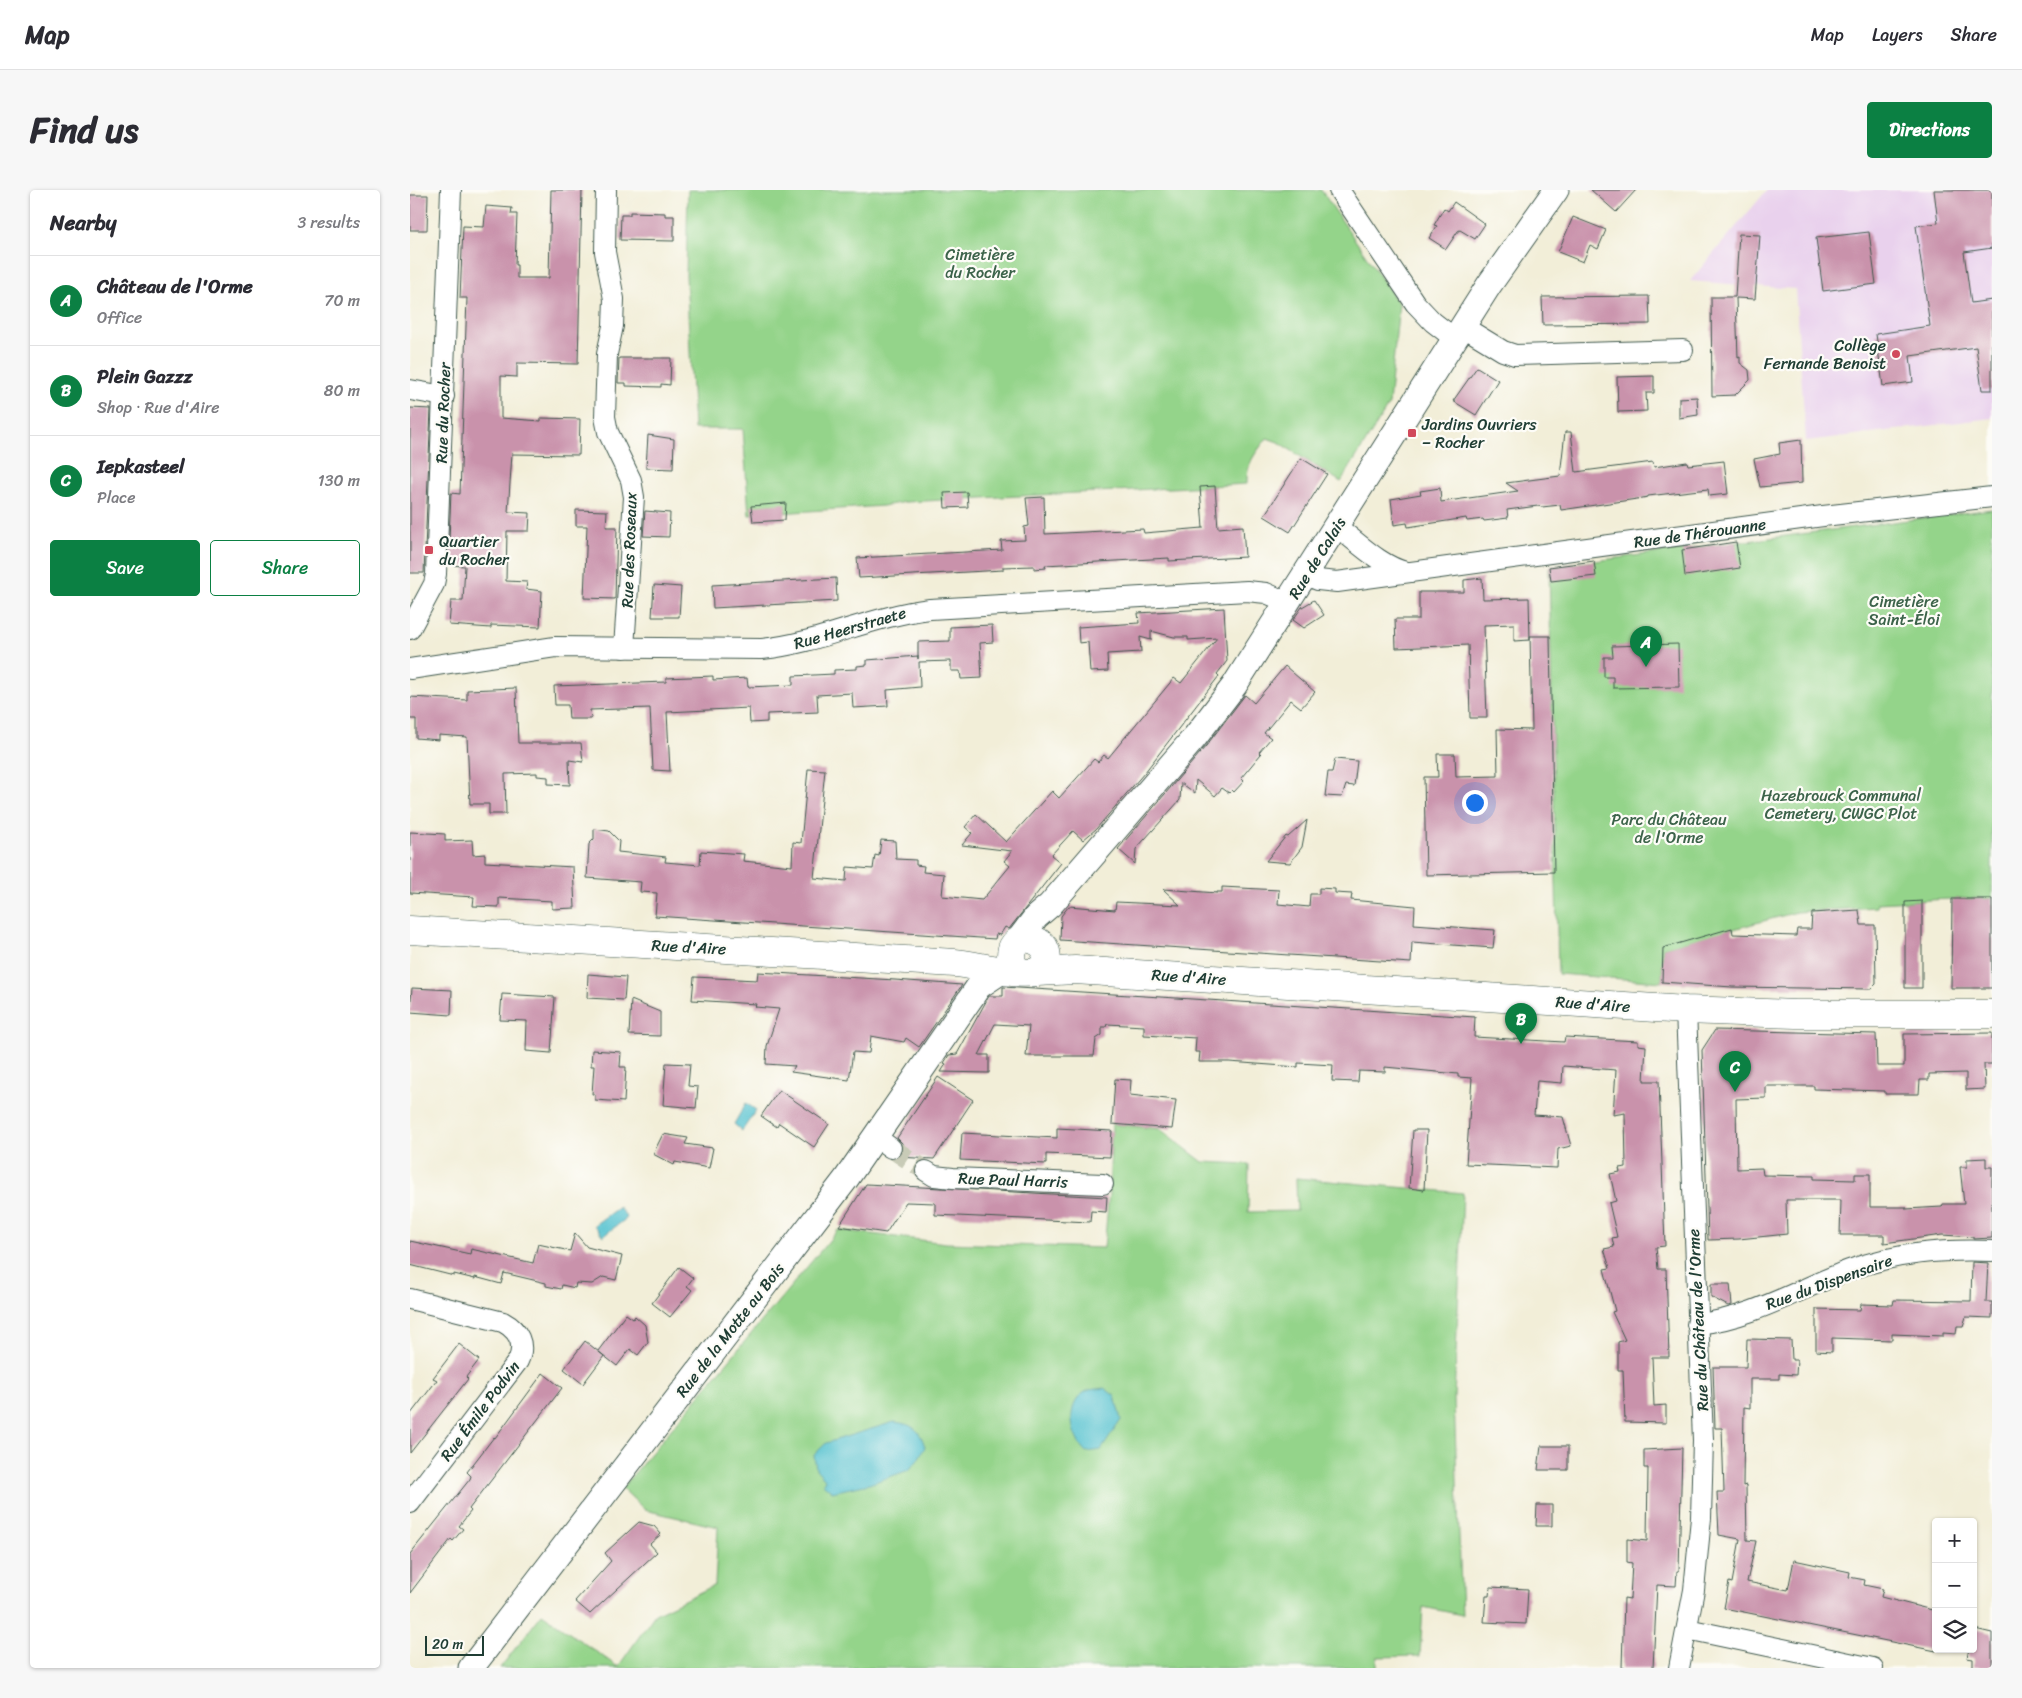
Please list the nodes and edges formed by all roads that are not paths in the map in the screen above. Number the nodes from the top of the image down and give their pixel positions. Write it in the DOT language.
graph roads {
  1 [pos="451,190"];
  2 [pos="606,190"];
  3 [pos="1339,190"];
  4 [pos="1556,190"];
  5 [pos="1458,333"];
  6 [pos="1683,350"];
  7 [pos="410,390"];
  8 [pos="444,396"];
  9 [pos="1992,497"];
  10 [pos="1336,526"];
  11 [pos="1409,572"];
  12 [pos="1306,574"];
  13 [pos="1288,603"];
  14 [pos="410,630"];
  15 [pos="624,648"];
  16 [pos="410,669"];
  17 [pos="410,930"];
  18 [pos="1008,962"];
  19 [pos="1686,1010"];
  20 [pos="1992,1014"];
  21 [pos="926,1171"];
  22 [pos="1103,1184"];
  23 [pos="1992,1251"];
  24 [pos="410,1299"];
  25 [pos="1697,1324"];
  26 [pos="410,1503"];
  27 [pos="1687,1629"];
  28 [pos="471,1668"];
  29 [pos="1679,1668"];
  30 [pos="1874,1668"];
  1 -- 8 [label="street, Rue du Rocher"];
  2 -- 15 [label="street, Rue des Roseaux"];
  3 -- 5 [label="street"];
  4 -- 5 [label="street, Rue de Calais"];
  5 -- 6 [label="street"];
  5 -- 10 [label="street, Rue de Calais"];
  7 -- 8 [label="street"];
  8 -- 14 [label="street, Rue du Rocher"];
  9 -- 11 [label="street, Rue de Thérouanne"];
  10 -- 11 [label="street, Rue de Thérouanne"];
  10 -- 12 [label="street, Rue de Calais"];
  11 -- 12 [label="street, Rue de Thérouanne"];
  12 -- 13 [label="street, Rue de Calais"];
  13 -- 15 [label="street, Rue Heerstraete"];
  13 -- 18 [label="street, Rue de Calais"];
  15 -- 16 [label="street, Rue Heerstraete"];
  17 -- 18 [label="main road, Rue d'Aire"];
  18 -- 19 [label="main road, Rue d'Aire"];
  18 -- 28 [label="street, Rue de la Motte au Bois"];
  19 -- 20 [label="main road, Rue d'Aire"];
  19 -- 25 [label="street, Rue du Château de l'Orme"];
  21 -- 22 [label="street, Rue Paul Harris"];
  23 -- 25 [label="street, Rue du Dispensaire"];
  24 -- 26 [label="street, Rue Émile Podvin"];
  25 -- 27 [label="street, Rue du Château de l'Orme"];
  27 -- 29 [label="street, Rue du Château de l'Orme"];
  27 -- 30 [label="street"];
}
